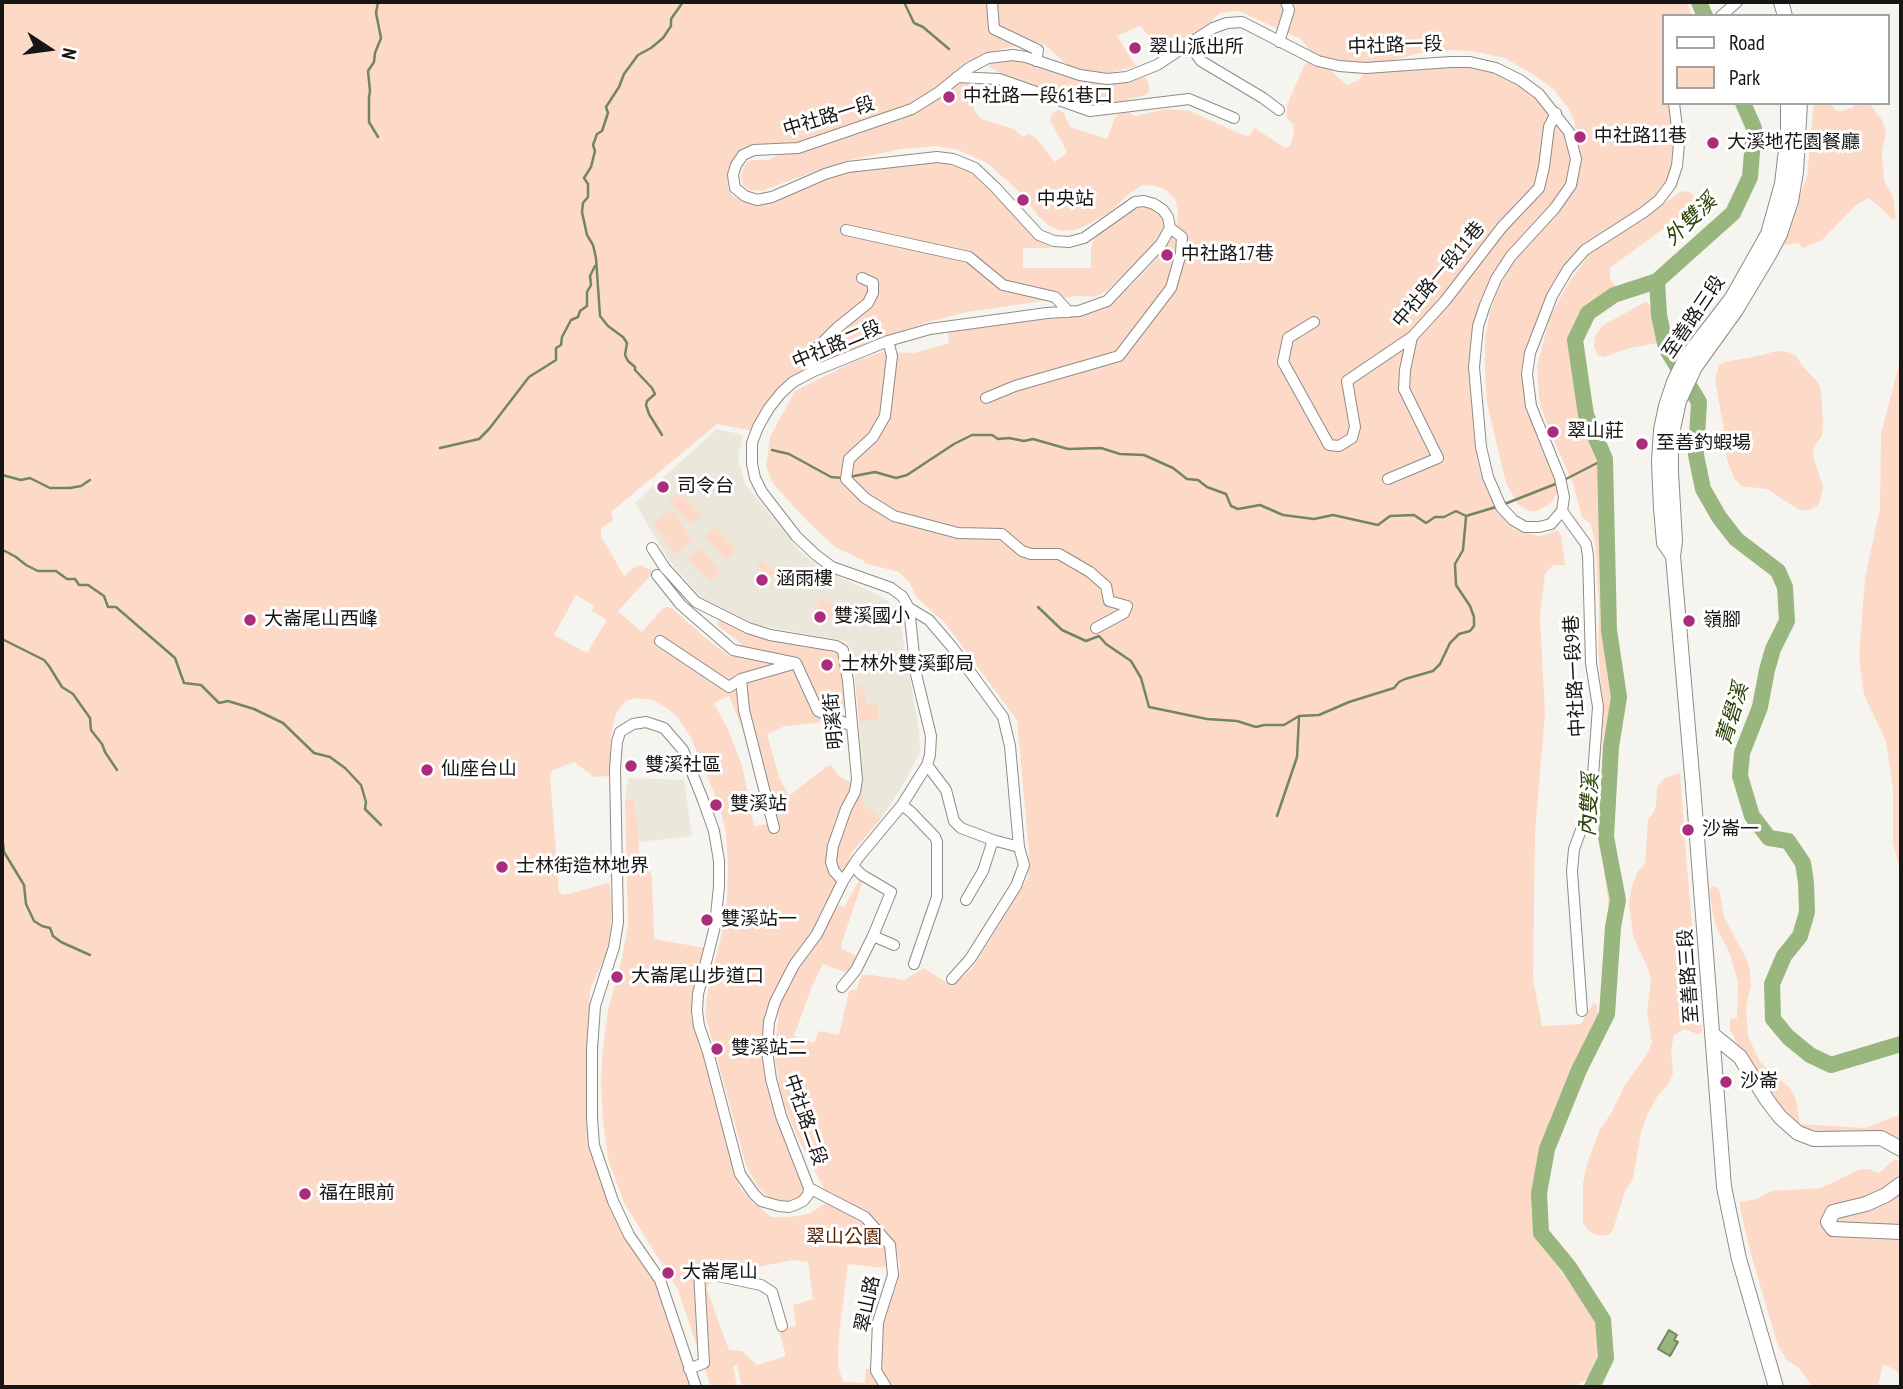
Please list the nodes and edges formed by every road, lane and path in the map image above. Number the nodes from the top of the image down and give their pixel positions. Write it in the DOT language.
graph roads {
  1 [pos="992,2"];
  2 [pos="1286,2"];
  3 [pos="1737,2"];
  4 [pos="1723,14"];
  5 [pos="1279,42"];
  6 [pos="1190,45"];
  7 [pos="1035,61"];
  8 [pos="957,77"];
  9 [pos="1674,105"];
  10 [pos="1788,105"];
  11 [pos="1800,105"];
  12 [pos="1279,110"];
  13 [pos="1556,113"];
  14 [pos="1234,118"];
  15 [pos="1170,228"];
  16 [pos="846,230"];
  17 [pos="862,278"];
  18 [pos="1069,312"];
  19 [pos="1314,323"];
  20 [pos="1412,337"];
  21 [pos="888,341"];
  22 [pos="1690,363"];
  23 [pos="814,371"];
  24 [pos="986,398"];
  25 [pos="1388,480"];
  26 [pos="1562,511"];
  27 [pos="652,548"];
  28 [pos="657,575"];
  29 [pos="909,608"];
  30 [pos="1097,628"];
  31 [pos="660,641"];
  32 [pos="796,663"];
  33 [pos="741,679"];
  34 [pos="852,726"];
  35 [pos="927,765"];
  36 [pos="902,805"];
  37 [pos="774,828"];
  38 [pos="993,840"];
  39 [pos="1020,847"];
  40 [pos="853,866"];
  41 [pos="843,881"];
  42 [pos="966,900"];
  43 [pos="873,936"];
  44 [pos="894,945"];
  45 [pos="914,964"];
  46 [pos="952,979"];
  47 [pos="842,987"];
  48 [pos="1582,1011"];
  49 [pos="1712,1034"];
  50 [pos="1901,1149"];
  51 [pos="1901,1184"];
  52 [pos="809,1188"];
  53 [pos="1901,1232"];
  54 [pos="782,1325"];
  55 [pos="689,1369"];
  56 [pos="696,1387"];
  57 [pos="886,1387"];
  58 [pos="1776,1387"];
  1 -- 7 [label="street"];
  2 -- 5 [label="street"];
  3 -- 4 [label="street"];
  5 -- 6 [label="street, 中社路一段"];
  5 -- 13 [label="street, 中社路一段"];
  6 -- 7 [label="street, 中社路一段"];
  6 -- 12 [label="street"];
  7 -- 8 [label="street, 中社路一段"];
  8 -- 14 [label="street"];
  8 -- 15 [label="street, 中社路一段"];
  9 -- 26 [label="street"];
  10 -- 22 [label="street, 至善路三段"];
  11 -- 22 [label="street, 至善路三段"];
  13 -- 20 [label="street, 中社路一段11巷"];
  13 -- 26 [label="street, 中社路一段"];
  15 -- 18 [label="street, 中社路二段"];
  15 -- 24 [label="street"];
  16 -- 18 [label="street"];
  17 -- 23 [label="street"];
  18 -- 21 [label="street, 中社路二段"];
  19 -- 20 [label="street, 中社路一段11巷"];
  20 -- 25 [label="street"];
  21 -- 23 [label="street, 中社路二段"];
  21 -- 30 [label="street"];
  22 -- 49 [label="street, 至善路三段"];
  23 -- 29 [label="street, 中社路二段"];
  26 -- 48 [label="street, 中社路一段9巷"];
  27 -- 34 [label="street, 明溪街"];
  28 -- 32 [label="street"];
  29 -- 35 [label="street, 中社路二段"];
  29 -- 39 [label="street"];
  31 -- 33 [label="street"];
  32 -- 33 [label="street"];
  32 -- 34 [label="street"];
  33 -- 37 [label="street"];
  34 -- 41 [label="street, 明溪街"];
  35 -- 36 [label="street, 中社路二段"];
  35 -- 38 [label="street"];
  36 -- 40 [label="street, 中社路二段"];
  36 -- 45 [label="street"];
  38 -- 39 [label="street"];
  38 -- 42 [label="street"];
  39 -- 46 [label="street"];
  40 -- 41 [label="street, 中社路二段"];
  40 -- 43 [label="street"];
  41 -- 52 [label="street, 中社路二段"];
  43 -- 44 [label="street"];
  43 -- 47 [label="street"];
  49 -- 50 [label="street"];
  49 -- 58 [label="street, 至善路三段"];
  51 -- 53 [label="street"];
  52 -- 55 [label="street, 中社路二段"];
  52 -- 57 [label="street, 翠山路"];
  54 -- 55 [label="street"];
  55 -- 56 [label="street, 中社路二段"];
}
